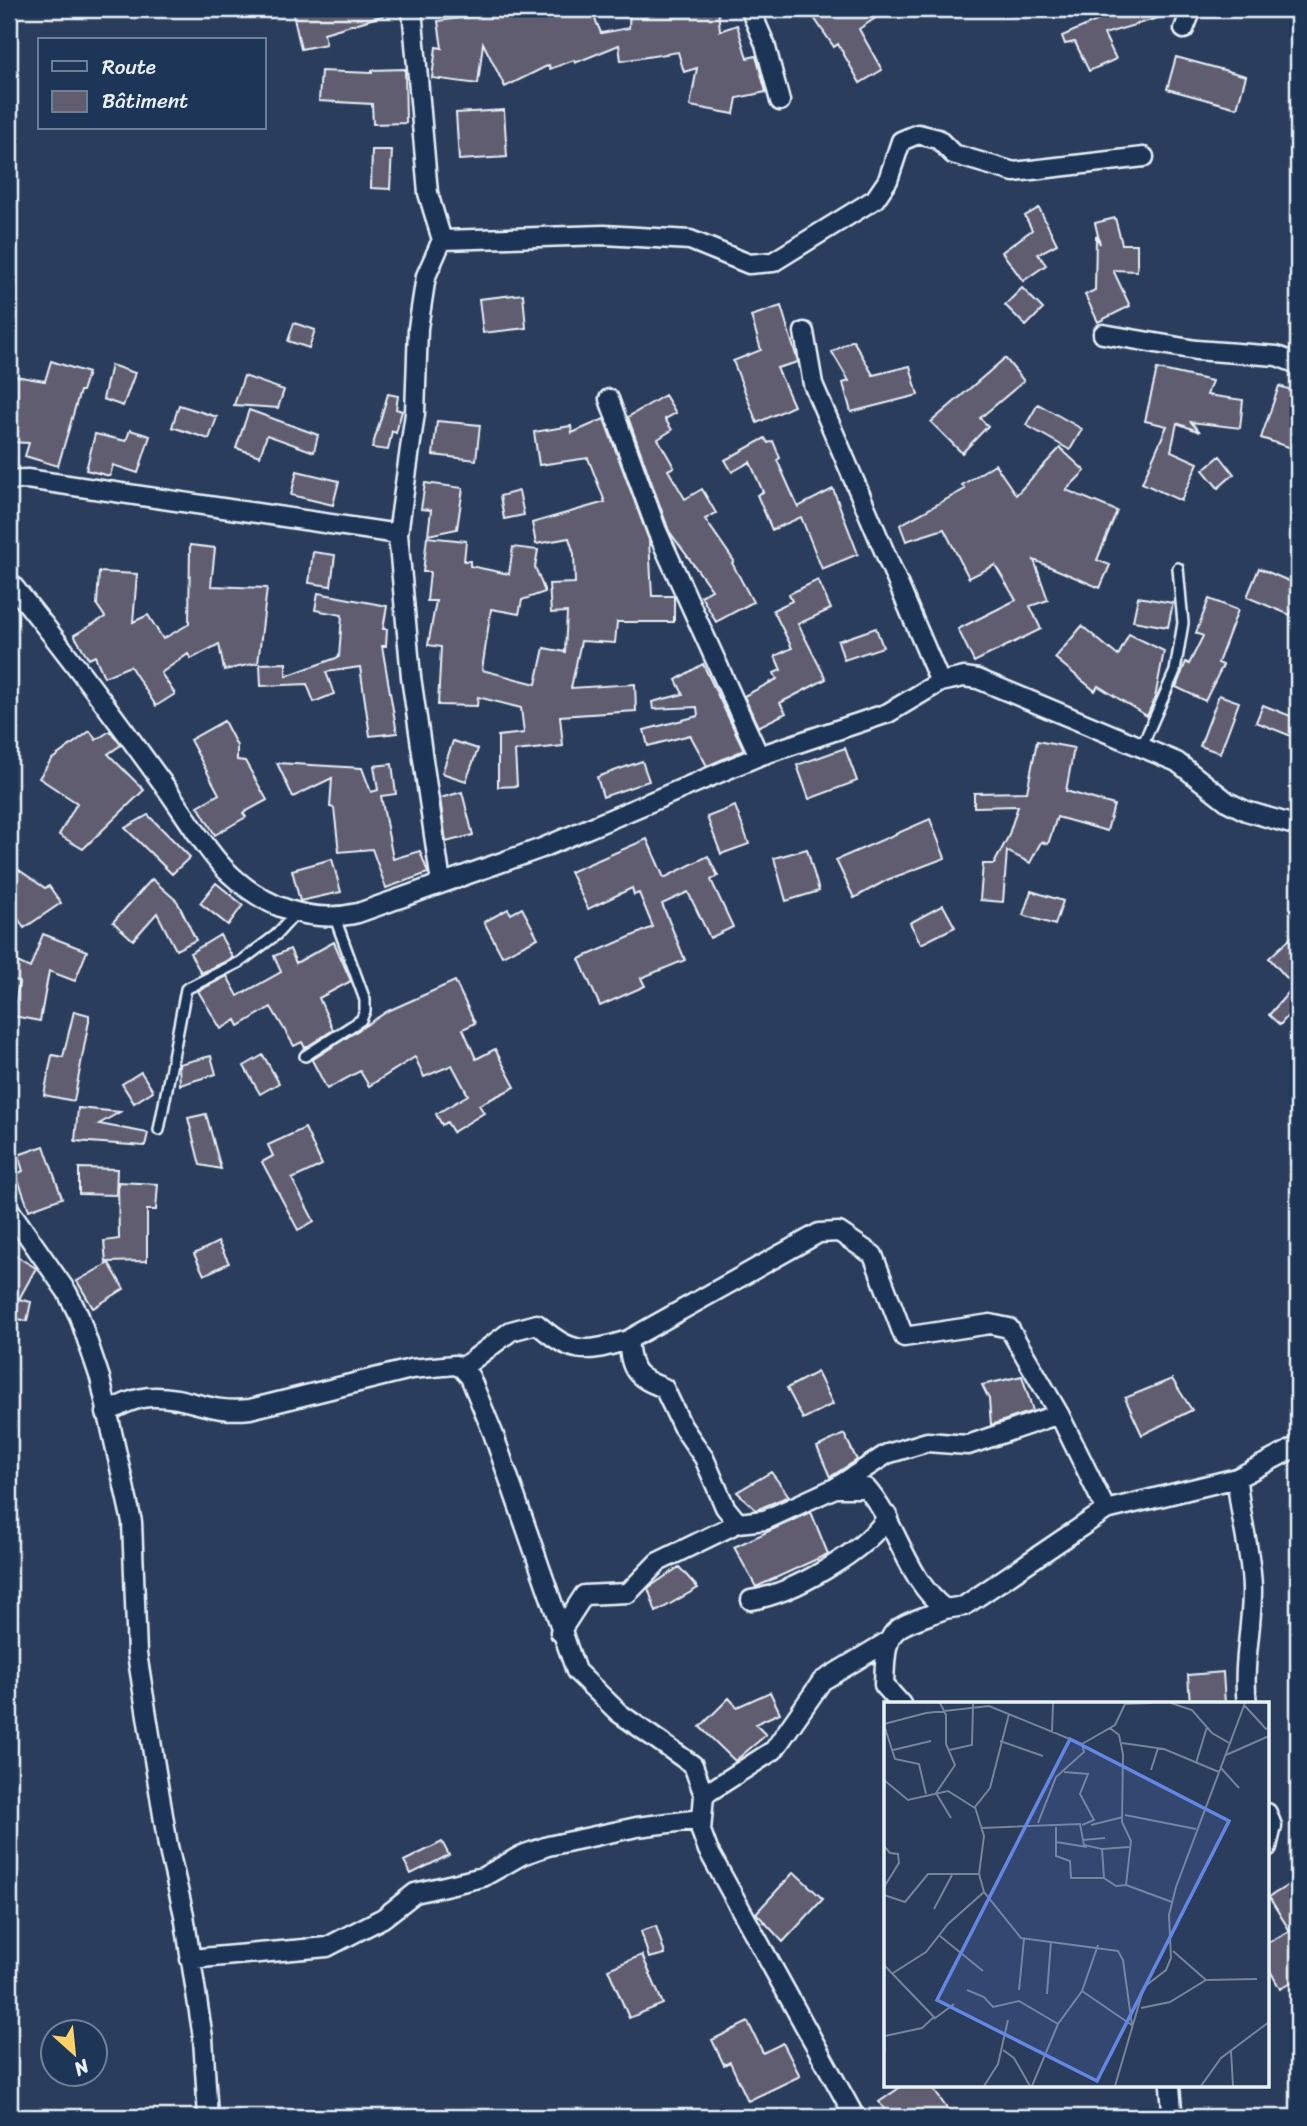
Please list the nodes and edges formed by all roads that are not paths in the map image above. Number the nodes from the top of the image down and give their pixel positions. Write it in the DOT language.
graph roads {
  1 [pos="412,9"];
  2 [pos="750,9"];
  3 [pos="1192,9"];
  4 [pos="1184,29"];
  5 [pos="780,101"];
  6 [pos="1144,157"];
  7 [pos="442,240"];
  8 [pos="804,332"];
  9 [pos="1103,334"];
  10 [pos="1298,364"];
  11 [pos="609,399"];
  12 [pos="9,480"];
  13 [pos="398,534"];
  14 [pos="1178,568"];
  15 [pos="9,581"];
  16 [pos="940,682"];
  17 [pos="1142,746"];
  18 [pos="759,756"];
  19 [pos="1298,826"];
  20 [pos="441,883"];
  21 [pos="296,913"];
  22 [pos="335,918"];
  23 [pos="305,1056"];
  24 [pos="159,1130"];
  25 [pos="9,1209"];
  26 [pos="628,1340"];
  27 [pos="462,1368"];
  28 [pos="106,1413"];
  29 [pos="1059,1414"];
  30 [pos="1298,1446"];
  31 [pos="1237,1478"];
  32 [pos="835,1488"];
  33 [pos="1106,1510"];
  34 [pos="888,1516"];
  35 [pos="738,1524"];
  36 [pos="751,1600"];
  37 [pos="945,1609"];
  38 [pos="561,1632"];
  39 [pos="885,1643"];
  40 [pos="899,1702"];
  41 [pos="1247,1702"];
  42 [pos="704,1795"];
  43 [pos="1268,1816"];
  44 [pos="701,1819"];
  45 [pos="1268,1843"];
  46 [pos="190,1959"];
  47 [pos="1170,2088"];
  48 [pos="208,2117"];
  49 [pos="855,2117"];
  50 [pos="1177,2117"];
  1 -- 7 [label="street"];
  2 -- 5 [label="street"];
  3 -- 4 [label="street"];
  6 -- 7 [label="street"];
  7 -- 13 [label="street"];
  8 -- 16 [label="street"];
  9 -- 10 [label="street"];
  11 -- 18 [label="street"];
  12 -- 13 [label="street"];
  13 -- 20 [label="street"];
  14 -- 17 [label="lane"];
  15 -- 21 [label="street"];
  16 -- 17 [label="street"];
  16 -- 18 [label="street"];
  17 -- 19 [label="street"];
  18 -- 20 [label="street"];
  20 -- 22 [label="street"];
  21 -- 22 [label="street"];
  21 -- 24 [label="lane"];
  22 -- 23 [label="lane"];
  25 -- 28 [label="street"];
  26 -- 27 [label="street"];
  26 -- 29 [label="street"];
  26 -- 35 [label="street"];
  27 -- 28 [label="street"];
  27 -- 38 [label="street"];
  28 -- 46 [label="street"];
  29 -- 32 [label="street"];
  29 -- 33 [label="street"];
  30 -- 31 [label="street"];
  31 -- 33 [label="street"];
  31 -- 41 [label="street"];
  32 -- 34 [label="street"];
  32 -- 35 [label="street"];
  33 -- 37 [label="street"];
  34 -- 36 [label="street"];
  34 -- 37 [label="street"];
  35 -- 38 [label="street"];
  37 -- 39 [label="street"];
  38 -- 42 [label="street"];
  39 -- 40 [label="street"];
  39 -- 42 [label="street"];
  42 -- 44 [label="street"];
  43 -- 45 [label="street"];
  44 -- 46 [label="street"];
  44 -- 49 [label="street"];
  46 -- 48 [label="street"];
  47 -- 50 [label="street"];
}
